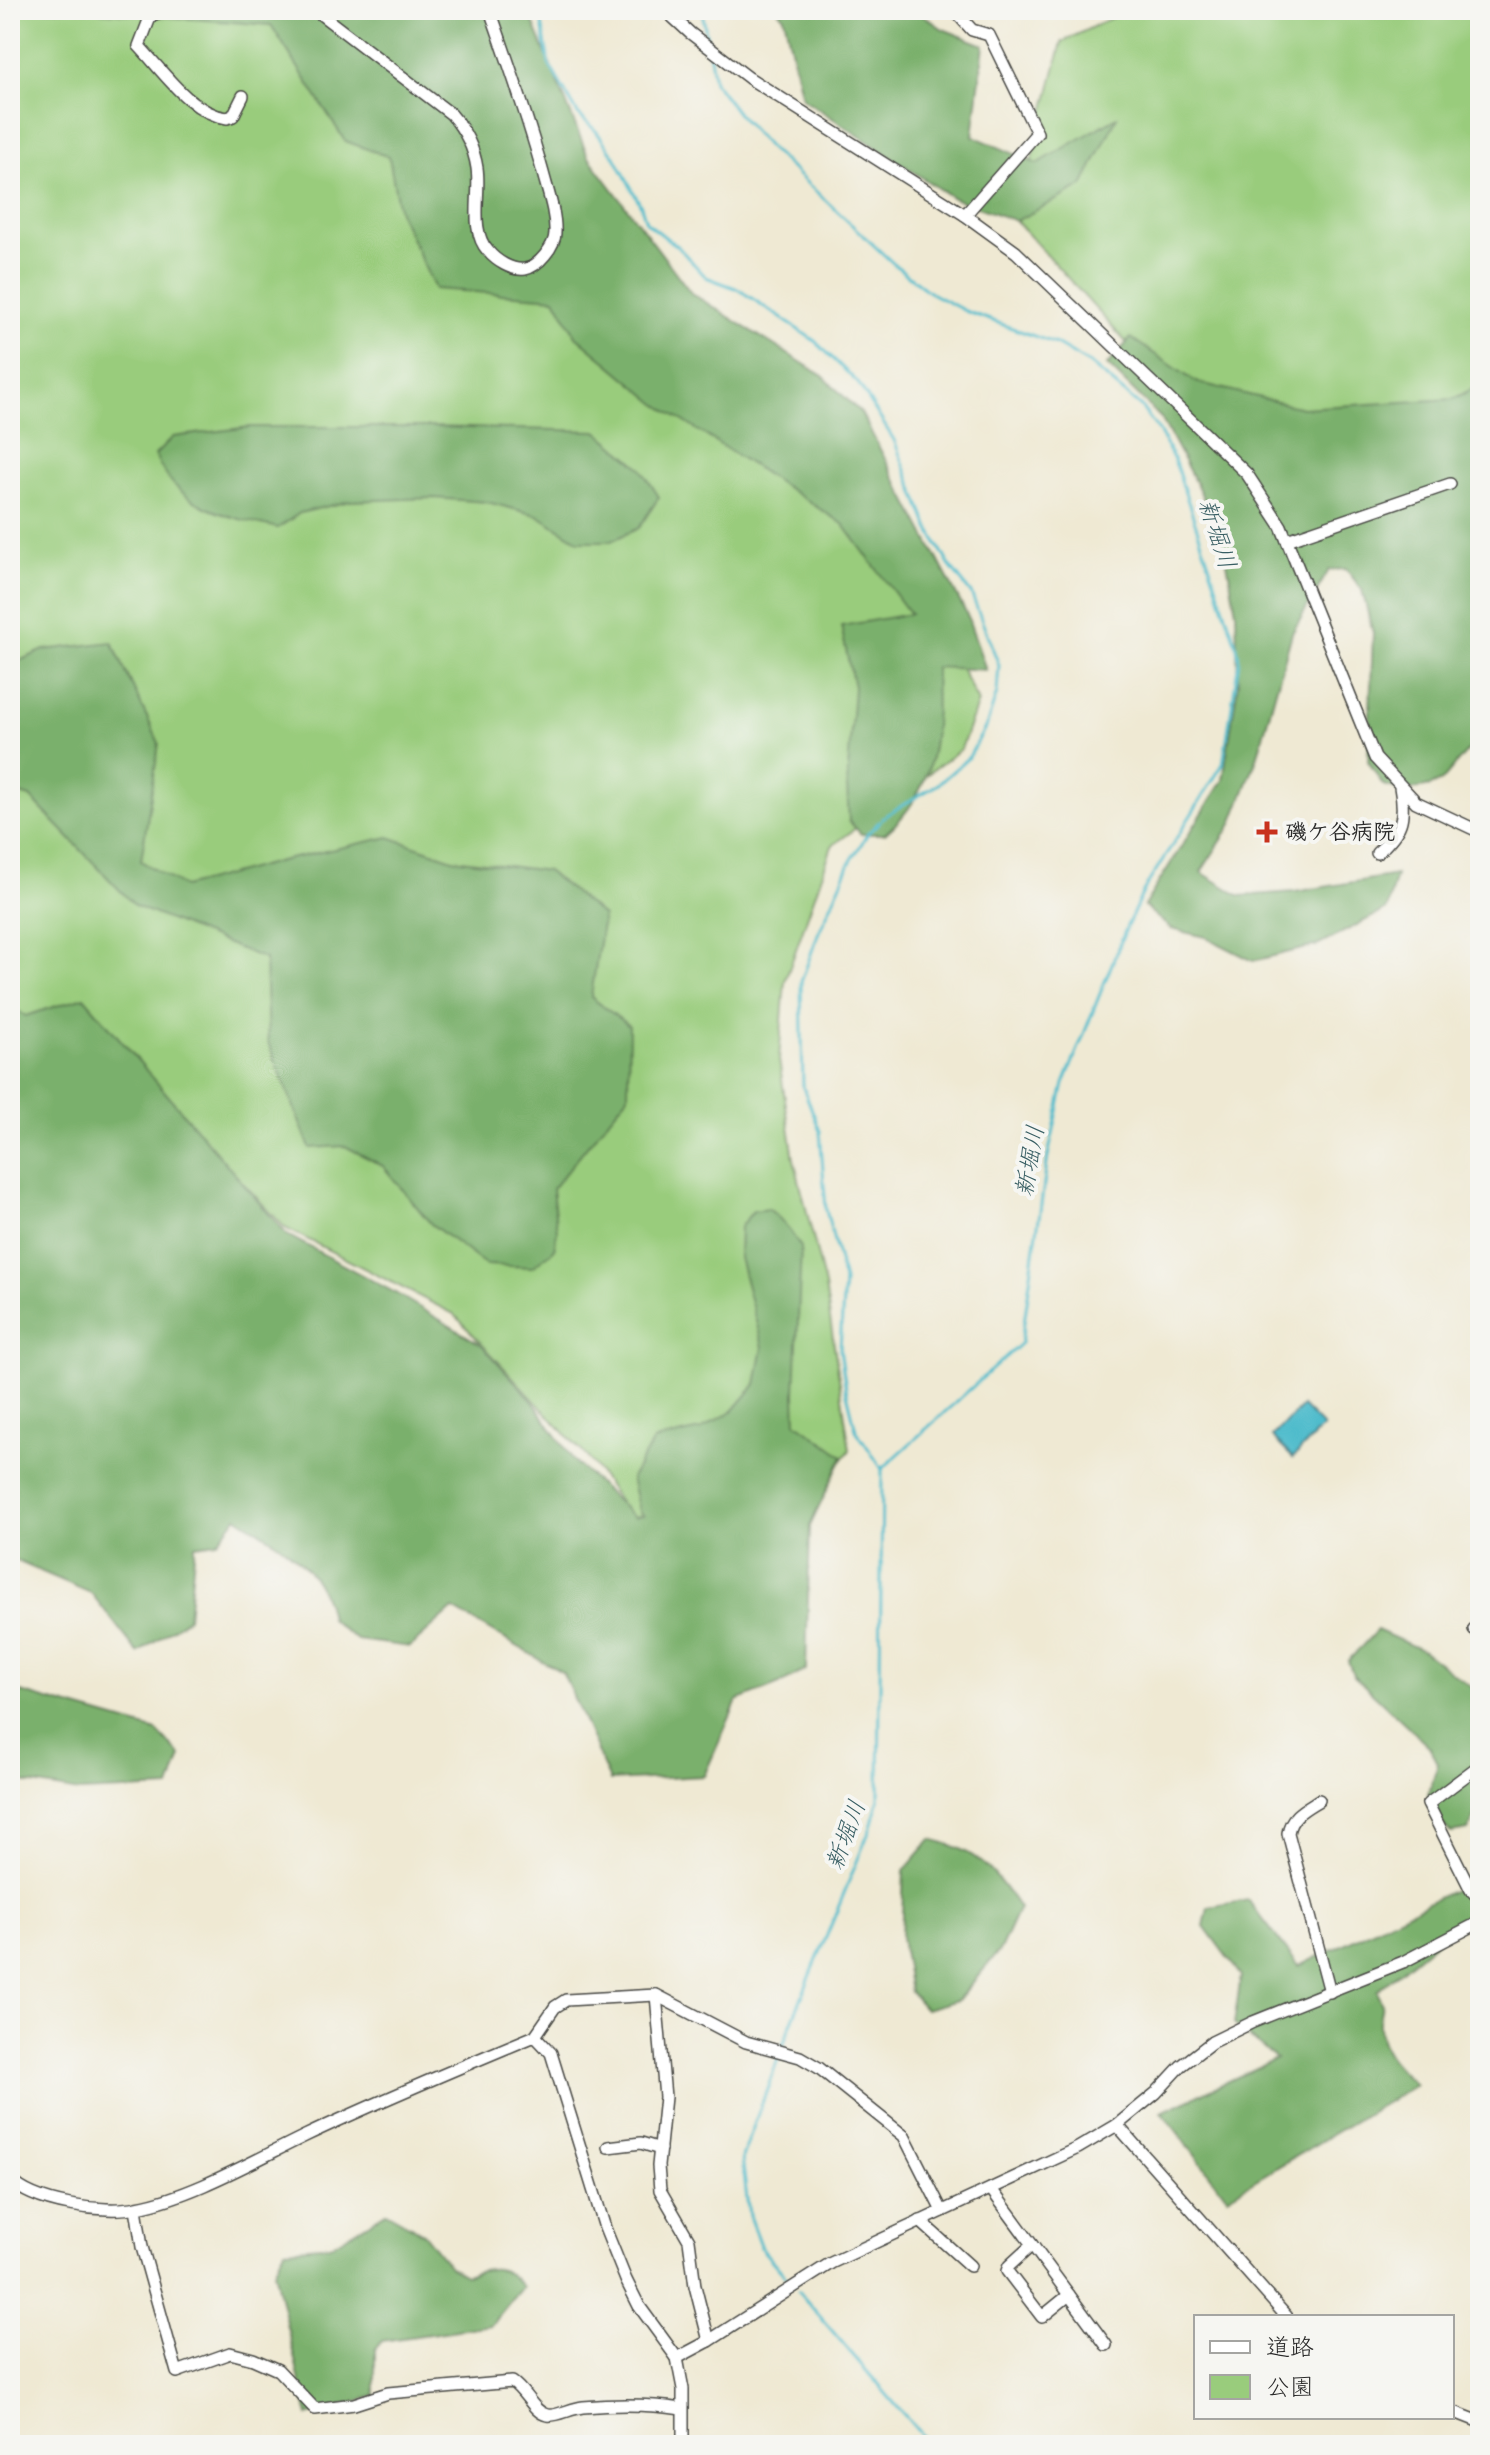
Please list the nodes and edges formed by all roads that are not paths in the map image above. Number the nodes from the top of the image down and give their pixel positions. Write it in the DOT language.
graph roads {
  1 [pos="173,10"];
  2 [pos="315,10"];
  3 [pos="490,10"];
  4 [pos="665,10"];
  5 [pos="954,10"];
  6 [pos="243,96"];
  7 [pos="965,215"];
  8 [pos="1450,484"];
  9 [pos="1287,540"];
  10 [pos="1400,786"];
  11 [pos="1478,827"];
  12 [pos="1377,853"];
  13 [pos="1480,1765"];
  14 [pos="1319,1800"];
  15 [pos="1480,1899"];
  16 [pos="1480,1922"];
  17 [pos="1330,1992"];
  18 [pos="656,1995"];
  19 [pos="535,2036"];
  20 [pos="1117,2125"];
  21 [pos="608,2147"];
  22 [pos="660,2149"];
  23 [pos="10,2179"];
  24 [pos="991,2189"];
  25 [pos="136,2208"];
  26 [pos="942,2211"];
  27 [pos="920,2221"];
  28 [pos="1032,2245"];
  29 [pos="970,2266"];
  30 [pos="1069,2295"];
  31 [pos="1285,2315"];
  32 [pos="709,2341"];
  33 [pos="1106,2345"];
  34 [pos="677,2358"];
  35 [pos="682,2409"];
  36 [pos="1454,2412"];
  37 [pos="1480,2422"];
  38 [pos="683,2445"];
  1 -- 6 [label="street"];
  2 -- 3 [label="street"];
  4 -- 7 [label="street"];
  5 -- 7 [label="street"];
  7 -- 9 [label="street"];
  8 -- 9 [label="street"];
  9 -- 10 [label="street"];
  10 -- 11 [label="street"];
  10 -- 12 [label="street"];
  13 -- 15 [label="street"];
  14 -- 17 [label="street"];
  16 -- 17 [label="street"];
  17 -- 20 [label="street"];
  18 -- 19 [label="street"];
  18 -- 22 [label="street"];
  18 -- 26 [label="street"];
  19 -- 25 [label="street"];
  19 -- 34 [label="street"];
  20 -- 24 [label="street"];
  20 -- 31 [label="street"];
  21 -- 22 [label="street"];
  22 -- 32 [label="street"];
  23 -- 25 [label="street"];
  24 -- 26 [label="street"];
  24 -- 28 [label="street"];
  25 -- 35 [label="street"];
  26 -- 27 [label="street"];
  27 -- 29 [label="street"];
  27 -- 32 [label="street"];
  28 -- 30 [label="street"];
  28 -- 30 [label="street"];
  30 -- 33 [label="street"];
  32 -- 34 [label="street"];
  34 -- 35 [label="street"];
  35 -- 38 [label="street"];
  36 -- 37 [label="street"];
}
